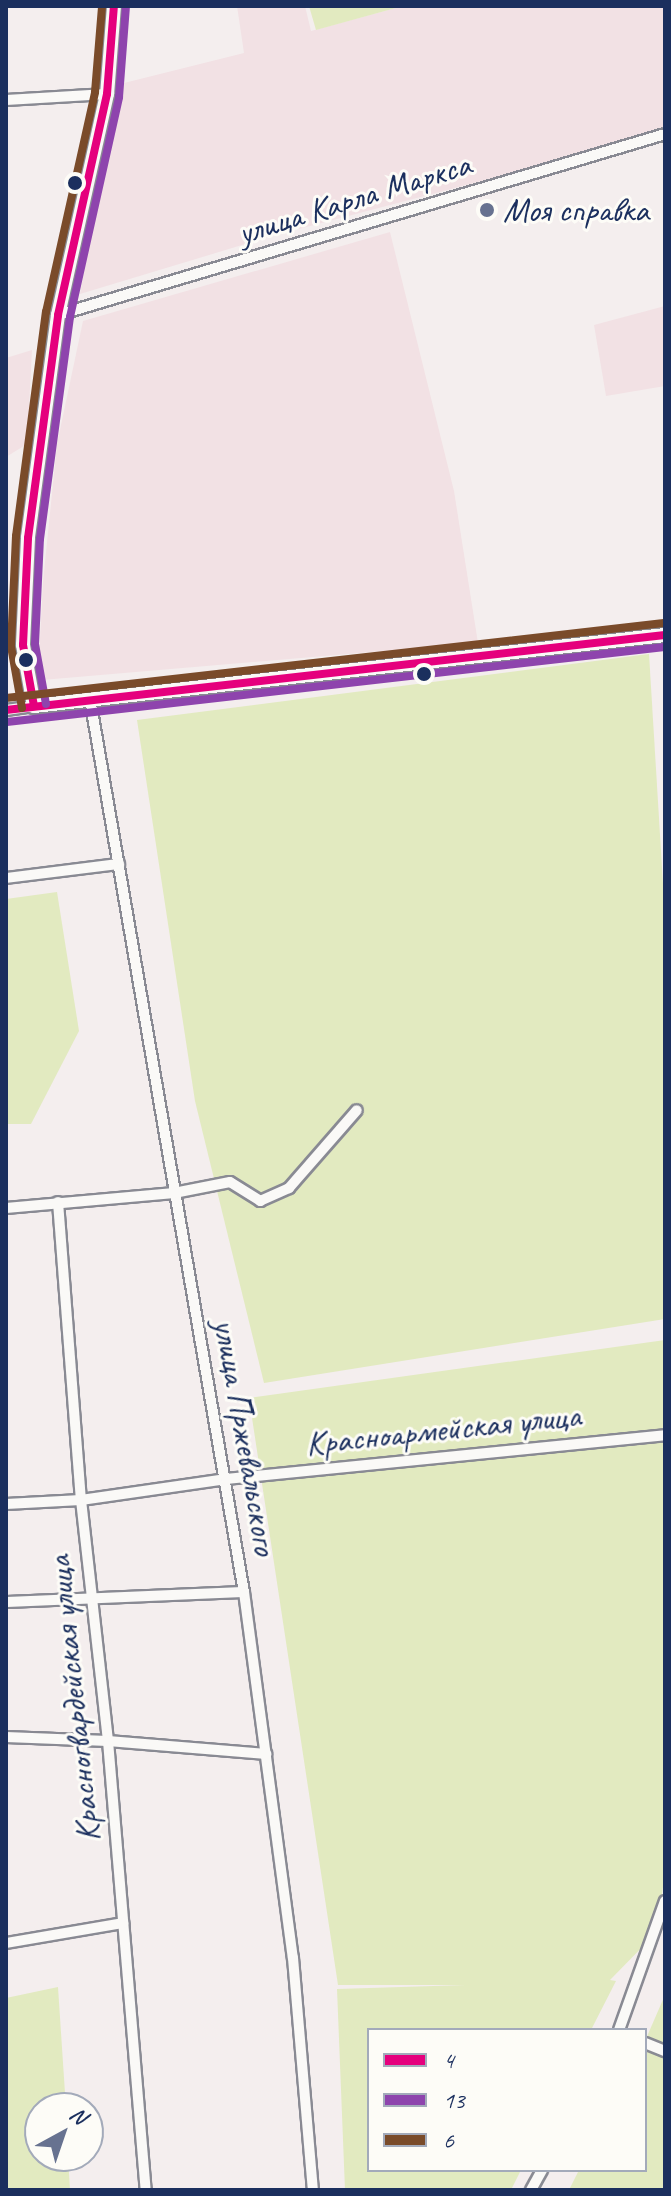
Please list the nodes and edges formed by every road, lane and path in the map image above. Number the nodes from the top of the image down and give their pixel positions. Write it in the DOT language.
graph roads {
  1 [pos="114,6"];
  2 [pos="107,94"];
  3 [pos="6,100"];
  4 [pos="665,134"];
  5 [pos="58,315"];
  6 [pos="665,635"];
  7 [pos="90,699"];
  8 [pos="34,706"];
  9 [pos="6,710"];
  10 [pos="119,864"];
  11 [pos="6,878"];
  12 [pos="357,1110"];
  13 [pos="174,1193"];
  14 [pos="58,1202"];
  15 [pos="6,1208"];
  16 [pos="665,1435"];
  17 [pos="226,1479"];
  18 [pos="81,1500"];
  19 [pos="6,1504"];
  20 [pos="244,1592"];
  21 [pos="91,1597"];
  22 [pos="6,1602"];
  23 [pos="6,1737"];
  24 [pos="108,1741"];
  25 [pos="266,1754"];
  26 [pos="665,1901"];
  27 [pos="123,1923"];
  28 [pos="6,1943"];
  29 [pos="620,2028"];
  30 [pos="541,2172"];
  31 [pos="146,2190"];
  32 [pos="313,2190"];
  33 [pos="531,2190"];
  1 -- 2 [label="street"];
  2 -- 3 [label="street"];
  2 -- 5 [label="street"];
  4 -- 5 [label="street, улица Карла Маркса"];
  5 -- 8 [label="street"];
  6 -- 7 [label="street"];
  7 -- 8 [label="street"];
  7 -- 10 [label="street, улица Пржевальского"];
  8 -- 9 [label="street"];
  10 -- 11 [label="street"];
  10 -- 13 [label="street, улица Пржевальского"];
  12 -- 13 [label="street"];
  13 -- 14 [label="street"];
  13 -- 17 [label="street, улица Пржевальского"];
  14 -- 15 [label="street"];
  14 -- 18 [label="street, Красногвардейская улица"];
  16 -- 17 [label="street, Красноармейская улица"];
  17 -- 18 [label="street, Красноармейская улица"];
  17 -- 20 [label="street, улица Пржевальского"];
  18 -- 19 [label="street, Красноармейская улица"];
  18 -- 21 [label="street, Красногвардейская улица"];
  20 -- 21 [label="street"];
  20 -- 25 [label="street, улица Пржевальского"];
  21 -- 22 [label="street"];
  21 -- 24 [label="street, Красногвардейская улица"];
  23 -- 24 [label="street"];
  24 -- 25 [label="street"];
  24 -- 27 [label="street, Красногвардейская улица"];
  25 -- 32 [label="street, улица Пржевальского"];
  26 -- 29 [label="street"];
  27 -- 28 [label="street"];
  27 -- 31 [label="street, Красногвардейская улица"];
  30 -- 33 [label="street"];
}
